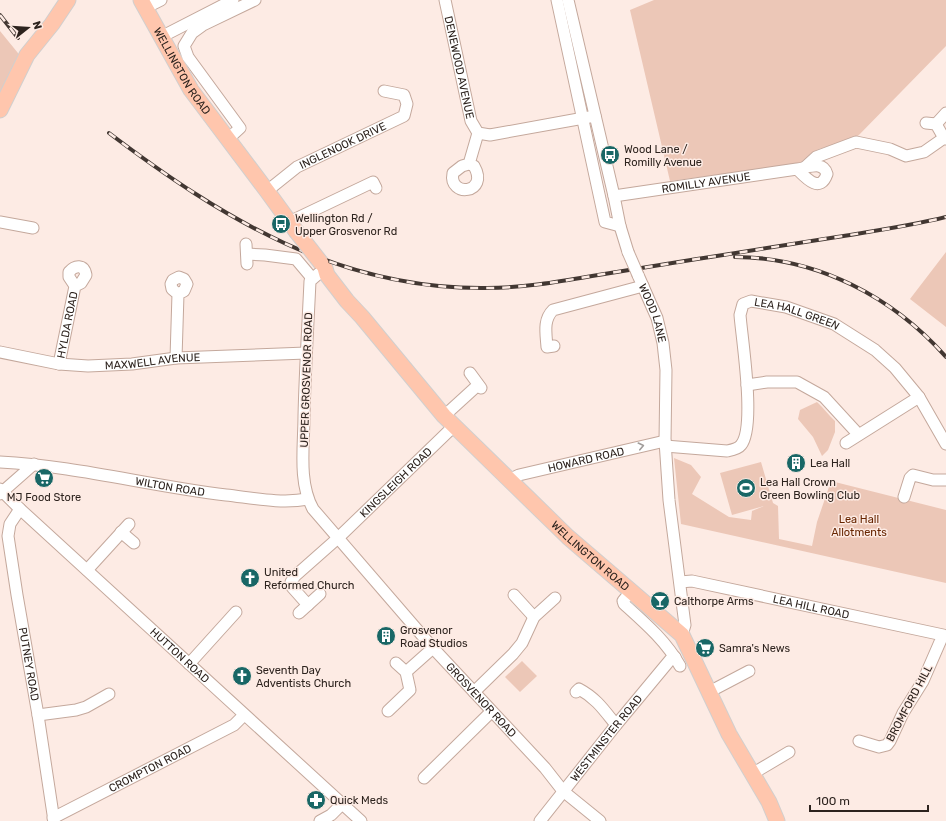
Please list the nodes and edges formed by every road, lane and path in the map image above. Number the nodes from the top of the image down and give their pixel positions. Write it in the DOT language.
graph roads {
  1 [pos="68,0"];
  2 [pos="161,0"];
  3 [pos="233,0"];
  4 [pos="445,0"];
  5 [pos="557,0"];
  6 [pos="568,0"];
  7 [pos="259,1"];
  8 [pos="143,4"];
  9 [pos="161,37"];
  10 [pos="384,91"];
  11 [pos="0,110"];
  12 [pos="946,113"];
  13 [pos="595,116"];
  14 [pos="583,118"];
  15 [pos="478,133"];
  16 [pos="228,138"];
  17 [pos="945,139"];
  18 [pos="469,164"];
  19 [pos="376,188"];
  20 [pos="267,191"];
  21 [pos="614,196"];
  22 [pos="0,222"];
  23 [pos="620,226"];
  24 [pos="293,227"];
  25 [pos="33,228"];
  26 [pos="247,254"];
  27 [pos="323,265"];
  28 [pos="312,278"];
  29 [pos="75,286"];
  30 [pos="643,286"];
  31 [pos="178,294"];
  32 [pos="554,346"];
  33 [pos="0,352"];
  34 [pos="306,354"];
  35 [pos="176,358"];
  36 [pos="59,364"];
  37 [pos="470,373"];
  38 [pos="747,385"];
  39 [pos="919,397"];
  40 [pos="449,421"];
  41 [pos="858,434"];
  42 [pos="846,443"];
  43 [pos="665,444"];
  44 [pos="946,444"];
  45 [pos="0,462"];
  46 [pos="34,464"];
  47 [pos="509,480"];
  48 [pos="946,480"];
  49 [pos="1,491"];
  50 [pos="904,497"];
  51 [pos="308,499"];
  52 [pos="20,510"];
  53 [pos="338,538"];
  54 [pos="134,543"];
  55 [pos="87,570"];
  56 [pos="680,582"];
  57 [pos="320,594"];
  58 [pos="628,594"];
  59 [pos="514,595"];
  60 [pos="555,598"];
  61 [pos="308,605"];
  62 [pos="236,612"];
  63 [pos="299,613"];
  64 [pos="534,617"];
  65 [pos="682,635"];
  66 [pos="942,635"];
  67 [pos="434,648"];
  68 [pos="189,664"];
  69 [pos="396,664"];
  70 [pos="749,671"];
  71 [pos="406,672"];
  72 [pos="474,692"];
  73 [pos="576,692"];
  74 [pos="709,692"];
  75 [pos="109,694"];
  76 [pos="388,711"];
  77 [pos="491,712"];
  78 [pos="38,715"];
  79 [pos="244,715"];
  80 [pos="616,725"];
  81 [pos="860,741"];
  82 [pos="789,752"];
  83 [pos="752,774"];
  84 [pos="424,778"];
  85 [pos="563,791"];
  86 [pos="342,804"];
  87 [pos="54,819"];
  88 [pos="320,821"];
  89 [pos="361,821"];
  90 [pos="540,821"];
  91 [pos="600,821"];
  92 [pos="777,821"];
  1 -- 11 [label="main road"];
  2 -- 8 [label="street"];
  3 -- 9 [label="street"];
  4 -- 15 [label="street, DENEWOOD AVENUE"];
  5 -- 14 [label="street"];
  6 -- 13 [label="street, WOOD LANE"];
  7 -- 16 [label="street, WELLINGTON ROAD"];
  8 -- 9 [label="main road, WELLINGTON ROAD"];
  9 -- 16 [label="main road, WELLINGTON ROAD"];
  10 -- 20 [label="street, INGLENOOK DRIVE"];
  12 -- 17 [label="street"];
  13 -- 14 [label="street, DENEWOOD AVENUE"];
  13 -- 21 [label="street, WOOD LANE"];
  14 -- 15 [label="street, DENEWOOD AVENUE"];
  14 -- 23 [label="street"];
  15 -- 18 [label="street, DENEWOOD AVENUE"];
  16 -- 20 [label="main road, WELLINGTON ROAD"];
  17 -- 21 [label="street, ROMILLY AVENUE"];
  19 -- 24 [label="street"];
  20 -- 24 [label="main road, WELLINGTON ROAD"];
  21 -- 23 [label="street, WOOD LANE"];
  22 -- 25 [label="street"];
  23 -- 30 [label="street, WOOD LANE, bridge"];
  24 -- 27 [label="main road, WELLINGTON ROAD, bridge"];
  26 -- 28 [label="street"];
  27 -- 28 [label="street"];
  27 -- 40 [label="main road, WELLINGTON ROAD"];
  28 -- 34 [label="street, UPPER GROSVENOR ROAD"];
  29 -- 36 [label="street, HYLDA ROAD"];
  30 -- 32 [label="street"];
  30 -- 43 [label="street, WOOD LANE"];
  31 -- 35 [label="street"];
  33 -- 36 [label="street, MAXWELL AVENUE"];
  34 -- 35 [label="street, MAXWELL AVENUE"];
  34 -- 51 [label="street, UPPER GROSVENOR ROAD"];
  35 -- 36 [label="street, MAXWELL AVENUE"];
  37 -- 40 [label="street, KINGSLEIGH ROAD"];
  38 -- 39 [label="street, LEA HALL GREEN"];
  38 -- 41 [label="street"];
  38 -- 43 [label="street, LEA HALL GREEN"];
  39 -- 41 [label="street"];
  39 -- 44 [label="street, LEA HALL GREEN"];
  40 -- 47 [label="main road, WELLINGTON ROAD"];
  40 -- 53 [label="street, KINGSLEIGH ROAD"];
  41 -- 42 [label="street"];
  47 -- 43 [label="street, HOWARD ROAD, one-way"];
  43 -- 56 [label="street, WOOD LANE"];
  45 -- 46 [label="street, WILTON ROAD"];
  46 -- 49 [label="street"];
  46 -- 51 [label="street, WILTON ROAD"];
  47 -- 65 [label="main road, WELLINGTON ROAD"];
  48 -- 50 [label="street"];
  49 -- 52 [label="street, HUTTON ROAD"];
  51 -- 53 [label="street, GROSVENOR ROAD"];
  52 -- 55 [label="street, HUTTON ROAD"];
  52 -- 78 [label="street, PUTNEY ROAD"];
  53 -- 61 [label="street, KINGSLEIGH ROAD"];
  53 -- 67 [label="street, GROSVENOR ROAD"];
  54 -- 55 [label="street"];
  55 -- 68 [label="street, HUTTON ROAD"];
  56 -- 65 [label="street, WOOD LANE"];
  56 -- 66 [label="street, LEA HILL ROAD"];
  57 -- 61 [label="street"];
  58 -- 80 [label="street, WESTMINSTER ROAD"];
  59 -- 64 [label="street"];
  60 -- 64 [label="street"];
  61 -- 63 [label="street"];
  62 -- 68 [label="street"];
  64 -- 72 [label="street"];
  65 -- 74 [label="main road, WELLINGTON ROAD"];
  66 -- 81 [label="street, BROMFORD HILL"];
  67 -- 71 [label="street"];
  67 -- 72 [label="street, GROSVENOR ROAD"];
  68 -- 79 [label="street, HUTTON ROAD"];
  69 -- 71 [label="street"];
  70 -- 74 [label="street"];
  71 -- 76 [label="street"];
  72 -- 77 [label="street, GROSVENOR ROAD"];
  73 -- 80 [label="street"];
  74 -- 83 [label="main road, WELLINGTON ROAD"];
  75 -- 78 [label="street"];
  77 -- 84 [label="street"];
  77 -- 85 [label="street, GROSVENOR ROAD"];
  78 -- 87 [label="street, PUTNEY ROAD"];
  79 -- 86 [label="street, HUTTON ROAD"];
  79 -- 87 [label="street, CROMPTON ROAD"];
  80 -- 85 [label="street, WESTMINSTER ROAD"];
  82 -- 83 [label="street"];
  83 -- 92 [label="main road, WELLINGTON ROAD"];
  85 -- 90 [label="street, WESTMINSTER ROAD"];
  85 -- 91 [label="street, GROSVENOR ROAD"];
  86 -- 88 [label="street"];
  86 -- 89 [label="street, HUTTON ROAD"];
}
